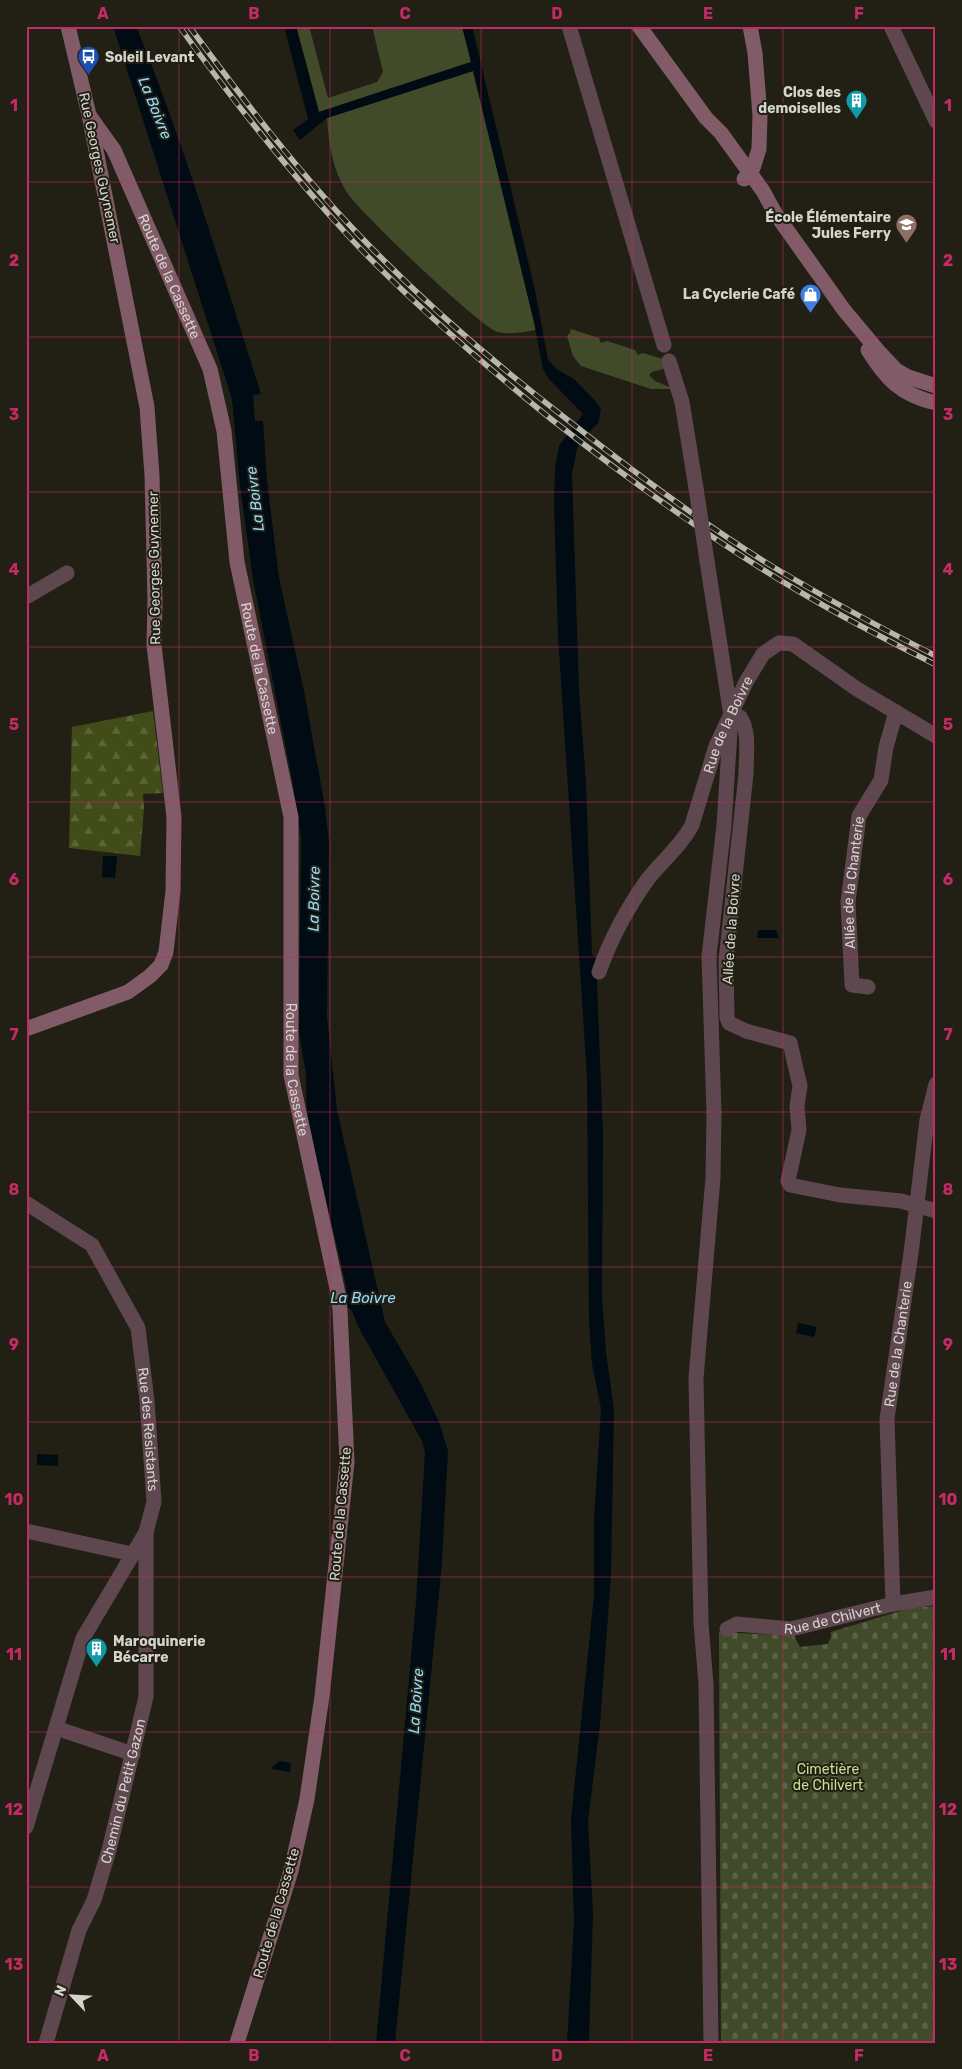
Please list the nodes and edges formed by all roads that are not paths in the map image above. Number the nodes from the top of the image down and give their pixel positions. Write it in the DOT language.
graph roads {
  1 [pos="68,26"];
  2 [pos="569,26"];
  3 [pos="639,26"];
  4 [pos="750,26"];
  5 [pos="891,26"];
  6 [pos="89,115"];
  7 [pos="936,121"];
  8 [pos="747,176"];
  9 [pos="844,310"];
  10 [pos="664,346"];
  11 [pos="669,361"];
  12 [pos="936,386"];
  13 [pos="936,403"];
  14 [pos="67,573"];
  15 [pos="26,597"];
  16 [pos="896,712"];
  17 [pos="731,716"];
  18 [pos="936,736"];
  19 [pos="599,972"];
  20 [pos="868,986"];
  21 [pos="26,1029"];
  22 [pos="936,1084"];
  23 [pos="26,1204"];
  24 [pos="917,1205"];
  25 [pos="936,1211"];
  26 [pos="26,1531"];
  27 [pos="146,1532"];
  28 [pos="132,1554"];
  29 [pos="936,1597"];
  30 [pos="893,1604"];
  31 [pos="727,1629"];
  32 [pos="56,1728"];
  33 [pos="132,1754"];
  34 [pos="30,1801"];
  35 [pos="26,1826"];
  36 [pos="46,2043"];
  37 [pos="237,2043"];
  38 [pos="711,2043"];
  1 -- 6 [label="street, Rue Georges Guynemer"];
  2 -- 10 [label="street"];
  3 -- 8 [label="street"];
  4 -- 8 [label="street"];
  5 -- 7 [label="street"];
  6 -- 21 [label="street, Rue Georges Guynemer"];
  6 -- 37 [label="street, Route de la Cassette"];
  8 -- 9 [label="street"];
  9 -- 12 [label="street"];
  9 -- 13 [label="street"];
  11 -- 17 [label="street, bridge"];
  14 -- 15 [label="street"];
  16 -- 17 [label="street, Rue de la Boivre"];
  16 -- 18 [label="street, Rue de la Boivre"];
  16 -- 20 [label="street, Allée de la Chanterie"];
  17 -- 19 [label="street, Rue de la Boivre"];
  17 -- 24 [label="street, Allée de la Boivre"];
  17 -- 38 [label="street"];
  22 -- 24 [label="street, Rue de la Chanterie"];
  23 -- 27 [label="street, Rue des Résistants"];
  24 -- 25 [label="street"];
  24 -- 30 [label="street, Rue de la Chanterie"];
  26 -- 28 [label="street"];
  27 -- 28 [label="street, Rue des Résistants"];
  27 -- 33 [label="street, Chemin du Petit Gazon"];
  28 -- 32 [label="street, Rue des Résistants"];
  29 -- 30 [label="street, Rue de Chilvert"];
  30 -- 31 [label="street, Rue de Chilvert"];
  32 -- 33 [label="street"];
  32 -- 34 [label="street, Rue des Résistants"];
  33 -- 36 [label="street, Chemin du Petit Gazon"];
  34 -- 35 [label="street, Rue des Résistants"];
}
